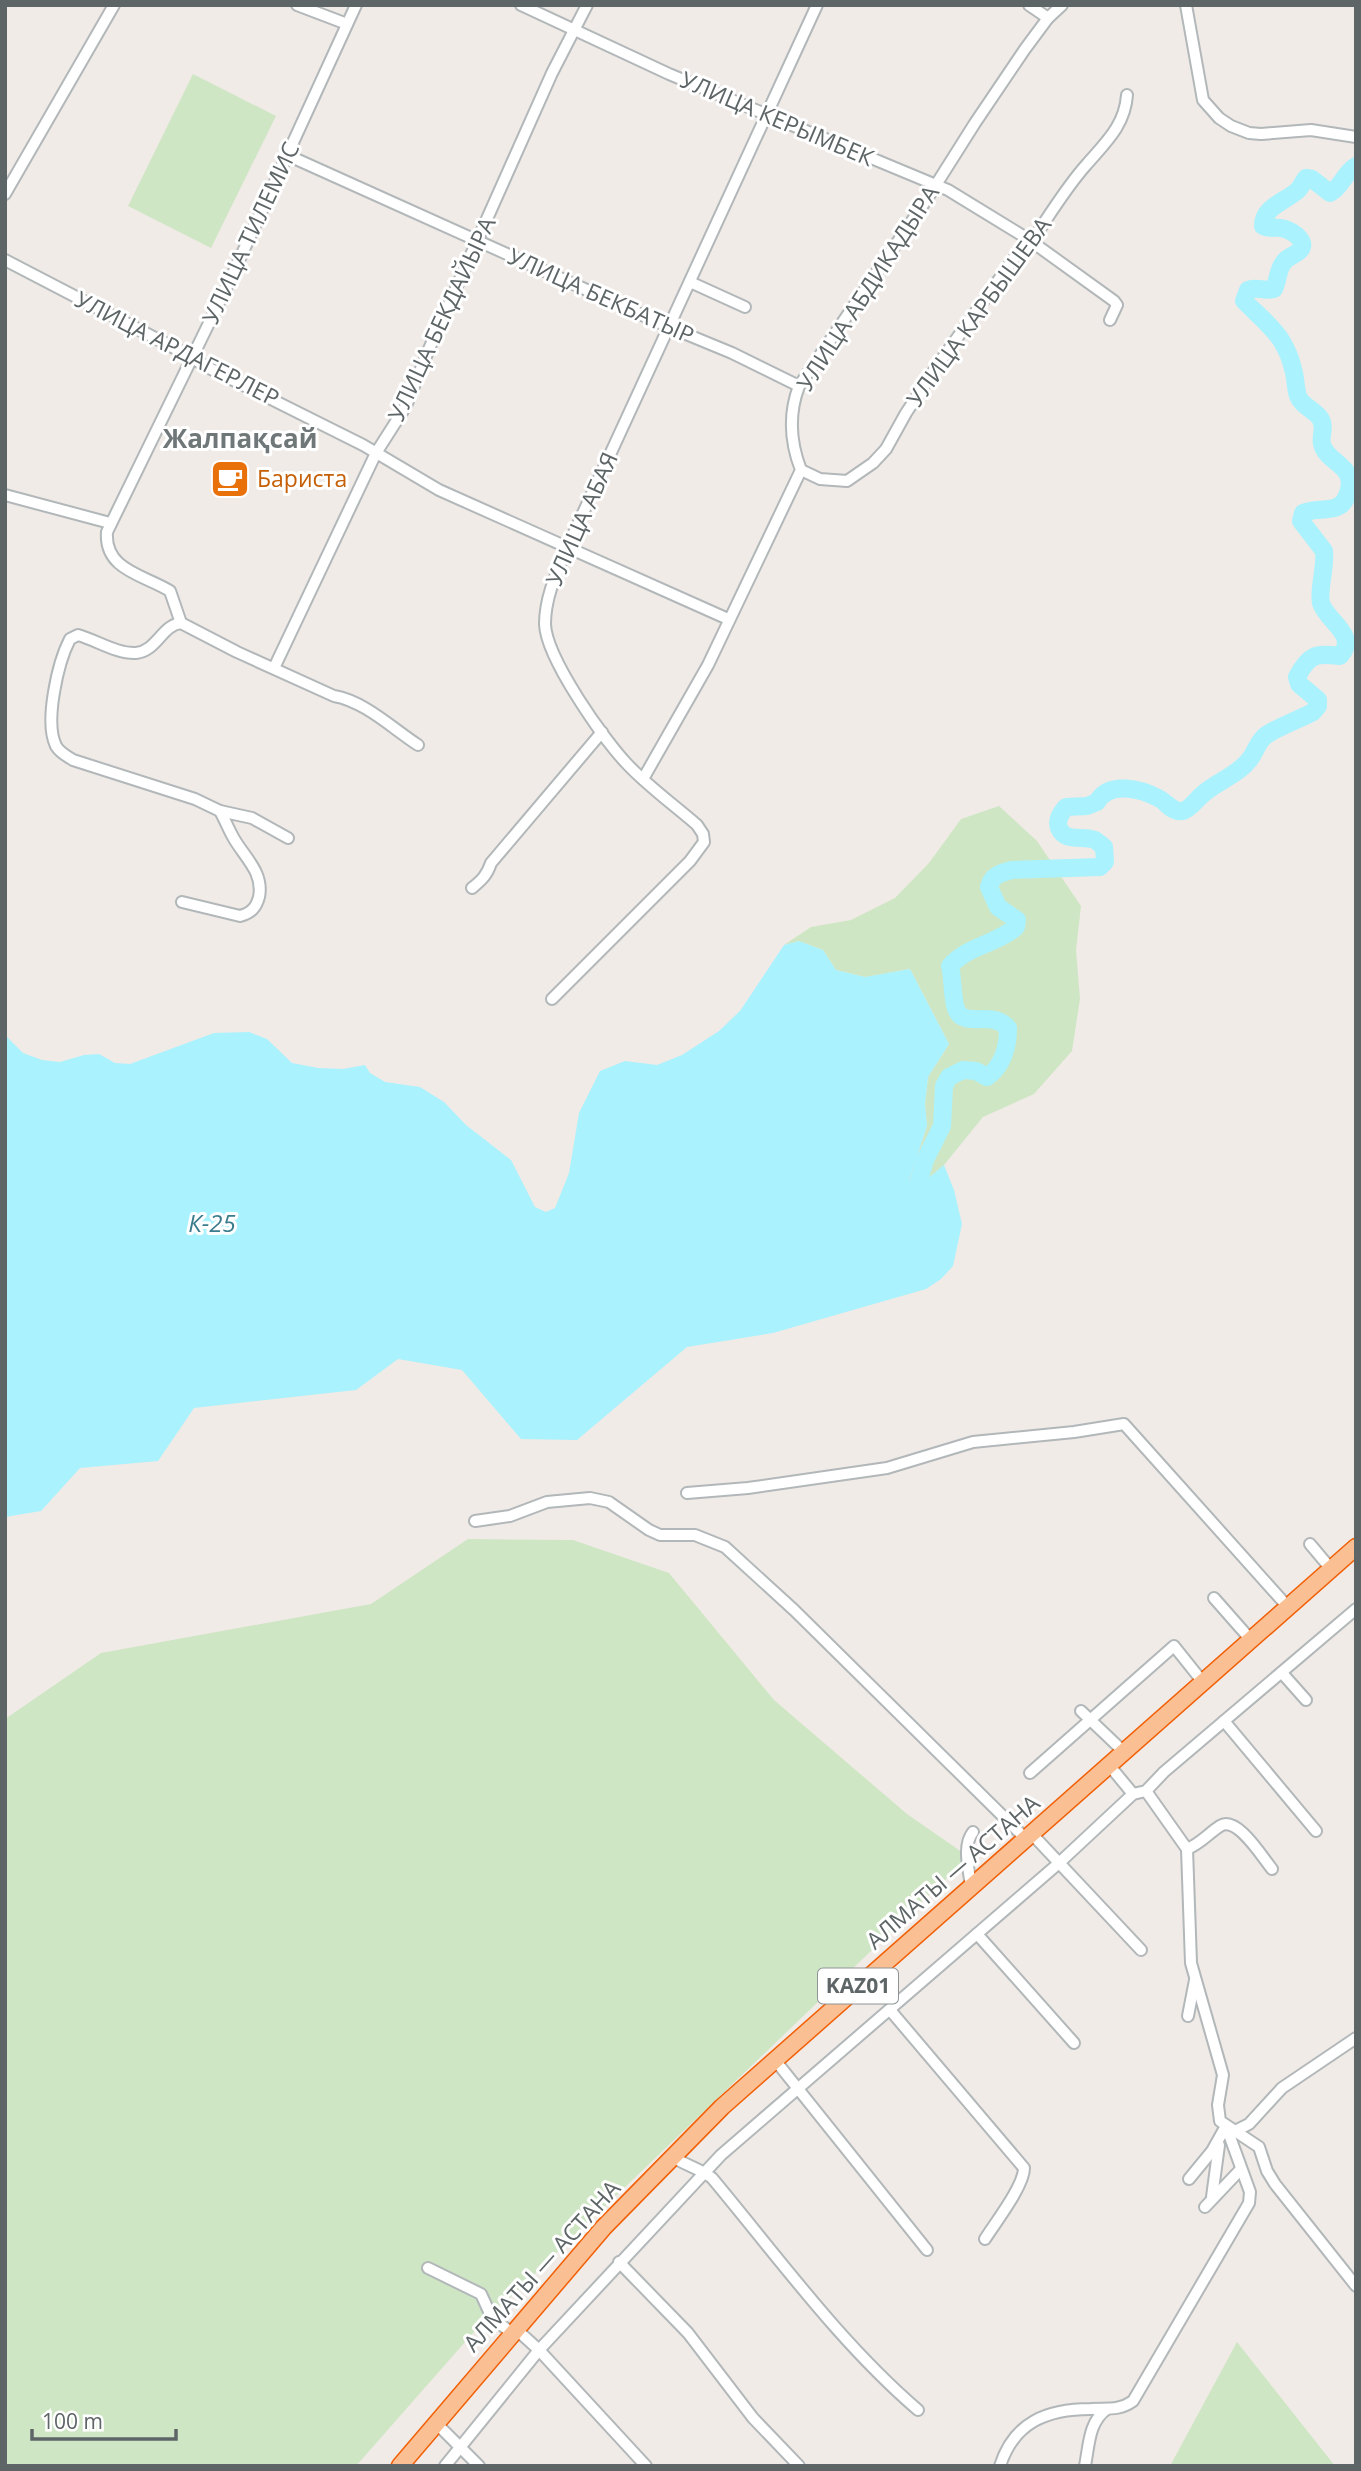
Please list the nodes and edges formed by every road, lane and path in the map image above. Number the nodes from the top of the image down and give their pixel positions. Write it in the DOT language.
graph roads {
  1 [pos="114,5"];
  2 [pos="297,5"];
  3 [pos="356,5"];
  4 [pos="521,5"];
  5 [pos="587,5"];
  6 [pos="817,5"];
  7 [pos="1029,5"];
  8 [pos="1062,5"];
  9 [pos="1186,5"];
  10 [pos="1048,18"];
  11 [pos="347,24"];
  12 [pos="574,28"];
  13 [pos="1127,95"];
  14 [pos="767,113"];
  15 [pos="1356,137"];
  16 [pos="287,155"];
  17 [pos="936,184"];
  18 [pos="5,194"];
  19 [pos="1028,239"];
  20 [pos="478,242"];
  21 [pos="5,260"];
  22 [pos="690,282"];
  23 [pos="745,307"];
  24 [pos="1110,320"];
  25 [pos="670,327"];
  26 [pos="192,358"];
  27 [pos="799,386"];
  28 [pos="376,453"];
  29 [pos="801,470"];
  30 [pos="5,495"];
  31 [pos="110,523"];
  32 [pos="568,548"];
  33 [pos="729,619"];
  34 [pos="181,623"];
  35 [pos="274,668"];
  36 [pos="602,732"];
  37 [pos="418,745"];
  38 [pos="643,779"];
  39 [pos="220,811"];
  40 [pos="288,838"];
  41 [pos="472,888"];
  42 [pos="182,902"];
  43 [pos="552,999"];
  44 [pos="687,1493"];
  45 [pos="474,1521"];
  46 [pos="1310,1544"];
  47 [pos="1356,1548"];
  48 [pos="1331,1569"];
  49 [pos="1214,1598"];
  50 [pos="1288,1607"];
  51 [pos="1356,1609"];
  52 [pos="1347,1618"];
  53 [pos="1355,1628"];
  54 [pos="1251,1640"];
  55 [pos="1282,1673"];
  56 [pos="1202,1681"];
  57 [pos="1306,1700"];
  58 [pos="1085,1715"];
  59 [pos="1224,1721"];
  60 [pos="1124,1752"];
  61 [pos="1109,1765"];
  62 [pos="1030,1773"];
  63 [pos="1146,1791"];
  64 [pos="1133,1794"];
  65 [pos="1316,1831"];
  66 [pos="973,1832"];
  67 [pos="1028,1836"];
  68 [pos="1187,1849"];
  69 [pos="1059,1863"];
  70 [pos="1272,1870"];
  71 [pos="971,1886"];
  72 [pos="977,1934"];
  73 [pos="1142,1950"];
  74 [pos="1195,1980"];
  75 [pos="890,2010"];
  76 [pos="1188,2016"];
  77 [pos="1074,2043"];
  78 [pos="1353,2045"];
  79 [pos="775,2060"];
  80 [pos="799,2089"];
  81 [pos="1229,2129"];
  82 [pos="1220,2139"];
  83 [pos="673,2157"];
  84 [pos="1241,2169"];
  85 [pos="705,2172"];
  86 [pos="1189,2179"];
  87 [pos="1212,2197"];
  88 [pos="1205,2207"];
  89 [pos="985,2239"];
  90 [pos="928,2250"];
  91 [pos="619,2262"];
  92 [pos="428,2268"];
  93 [pos="1356,2286"];
  94 [pos="514,2331"];
  95 [pos="539,2350"];
  96 [pos="1107,2409"];
  97 [pos="918,2410"];
  98 [pos="436,2423"];
  99 [pos="461,2447"];
  100 [pos="400,2466"];
  101 [pos="445,2466"];
  102 [pos="479,2466"];
  103 [pos="646,2466"];
  104 [pos="799,2466"];
  105 [pos="1000,2466"];
  106 [pos="1085,2466"];
  1 -- 18 [label="street"];
  2 -- 11 [label="street"];
  3 -- 11 [label="street, УЛИЦА ТИЛЕМИС"];
  4 -- 12 [label="street, УЛИЦА КЕРЫМБЕК"];
  5 -- 12 [label="street, УЛИЦА БЕКДАЙЫРА"];
  6 -- 14 [label="street, УЛИЦА АБАЯ"];
  7 -- 10 [label="street"];
  8 -- 10 [label="street, УЛИЦА АБДИКАДЫРА"];
  9 -- 15 [label="street"];
  10 -- 17 [label="street, УЛИЦА АБДИКАДЫРА"];
  11 -- 16 [label="street, УЛИЦА ТИЛЕМИС"];
  12 -- 14 [label="street, УЛИЦА КЕРЫМБЕК"];
  12 -- 20 [label="street, УЛИЦА БЕКДАЙЫРА"];
  13 -- 19 [label="street, УЛИЦА КАРБЫШЕВА"];
  14 -- 17 [label="street, УЛИЦА КЕРЫМБЕК"];
  14 -- 22 [label="street, УЛИЦА АБАЯ"];
  16 -- 20 [label="street, УЛИЦА БЕКБАТЫР"];
  16 -- 26 [label="street, УЛИЦА ТИЛЕМИС"];
  17 -- 19 [label="street, УЛИЦА КЕРЫМБЕК"];
  17 -- 27 [label="street, УЛИЦА АБДИКАДЫРА"];
  19 -- 24 [label="street, УЛИЦА КЕРЫМБЕК"];
  19 -- 29 [label="street, УЛИЦА КАРБЫШЕВА"];
  20 -- 25 [label="street, УЛИЦА БЕКБАТЫР"];
  20 -- 28 [label="street, УЛИЦА БЕКДАЙЫРА"];
  21 -- 26 [label="street, УЛИЦА АРДАГЕРЛЕР"];
  22 -- 23 [label="street"];
  22 -- 25 [label="street, УЛИЦА АБАЯ"];
  25 -- 27 [label="street, УЛИЦА БЕКБАТЫР"];
  25 -- 32 [label="street, УЛИЦА АБАЯ"];
  26 -- 28 [label="street, УЛИЦА АРДАГЕРЛЕР"];
  26 -- 31 [label="street, УЛИЦА ТИЛЕМИС"];
  27 -- 29 [label="street, УЛИЦА АБДИКАДЫРА"];
  28 -- 32 [label="street, УЛИЦА АРДАГЕРЛЕР"];
  28 -- 35 [label="street, УЛИЦА БЕКДАЙЫРА"];
  29 -- 33 [label="street"];
  30 -- 31 [label="street"];
  31 -- 34 [label="street, УЛИЦА ТИЛЕМИС"];
  32 -- 33 [label="street, УЛИЦА АРДАГЕРЛЕР"];
  32 -- 36 [label="street, УЛИЦА АБАЯ"];
  33 -- 38 [label="street"];
  34 -- 35 [label="street"];
  34 -- 39 [label="street"];
  35 -- 37 [label="street"];
  36 -- 38 [label="street, УЛИЦА АБАЯ"];
  36 -- 41 [label="street"];
  38 -- 43 [label="street, УЛИЦА АБАЯ"];
  39 -- 40 [label="street"];
  39 -- 42 [label="street"];
  44 -- 50 [label="street"];
  45 -- 67 [label="street"];
  46 -- 48 [label="street"];
  47 -- 48 [label="highway, АЛМАТЫ — АСТАНА / KАZ01"];
  48 -- 50 [label="highway, АЛМАТЫ — АСТАНА / KАZ01"];
  49 -- 54 [label="street"];
  50 -- 54 [label="highway, АЛМАТЫ — АСТАНА / KАZ01"];
  51 -- 52 [label="street"];
  52 -- 53 [label="street"];
  52 -- 55 [label="street"];
  54 -- 56 [label="highway, АЛМАТЫ — АСТАНА / KАZ01"];
  55 -- 57 [label="street"];
  55 -- 59 [label="street"];
  56 -- 58 [label="street"];
  56 -- 60 [label="highway, АЛМАТЫ — АСТАНА / KАZ01"];
  58 -- 60 [label="street"];
  58 -- 62 [label="street"];
  59 -- 63 [label="street"];
  59 -- 65 [label="street"];
  60 -- 61 [label="highway, АЛМАТЫ — АСТАНА / KАZ01"];
  61 -- 64 [label="street"];
  61 -- 67 [label="highway, АЛМАТЫ — АСТАНА / KАZ01"];
  63 -- 64 [label="street"];
  63 -- 68 [label="street"];
  64 -- 69 [label="street"];
  66 -- 71 [label="street"];
  67 -- 69 [label="street"];
  67 -- 71 [label="highway, АЛМАТЫ — АСТАНА / KАZ01"];
  68 -- 70 [label="street"];
  68 -- 74 [label="street"];
  69 -- 72 [label="street"];
  69 -- 73 [label="street"];
  71 -- 79 [label="highway, АЛМАТЫ — АСТАНА / KАZ01"];
  72 -- 75 [label="street"];
  72 -- 77 [label="street"];
  74 -- 76 [label="street"];
  74 -- 81 [label="street"];
  75 -- 80 [label="street"];
  75 -- 89 [label="street"];
  78 -- 81 [label="street"];
  79 -- 80 [label="street"];
  79 -- 83 [label="highway, АЛМАТЫ — АСТАНА / KАZ01"];
  80 -- 85 [label="street"];
  80 -- 90 [label="street"];
  81 -- 82 [label="street"];
  81 -- 84 [label="street"];
  81 -- 93 [label="street"];
  82 -- 86 [label="street"];
  82 -- 87 [label="street"];
  83 -- 85 [label="street"];
  83 -- 94 [label="highway, АЛМАТЫ — АСТАНА / KАZ01"];
  84 -- 87 [label="street"];
  84 -- 96 [label="street"];
  85 -- 91 [label="street"];
  85 -- 97 [label="street"];
  87 -- 88 [label="street"];
  91 -- 95 [label="street"];
  91 -- 104 [label="street"];
  92 -- 94 [label="street"];
  94 -- 95 [label="street"];
  94 -- 98 [label="highway, АЛМАТЫ — АСТАНА / KАZ01"];
  95 -- 99 [label="street"];
  95 -- 103 [label="street"];
  96 -- 105 [label="street"];
  96 -- 106 [label="street"];
  98 -- 99 [label="street"];
  98 -- 100 [label="highway, АЛМАТЫ — АСТАНА / KАZ01"];
  99 -- 101 [label="street"];
  99 -- 102 [label="street"];
}
